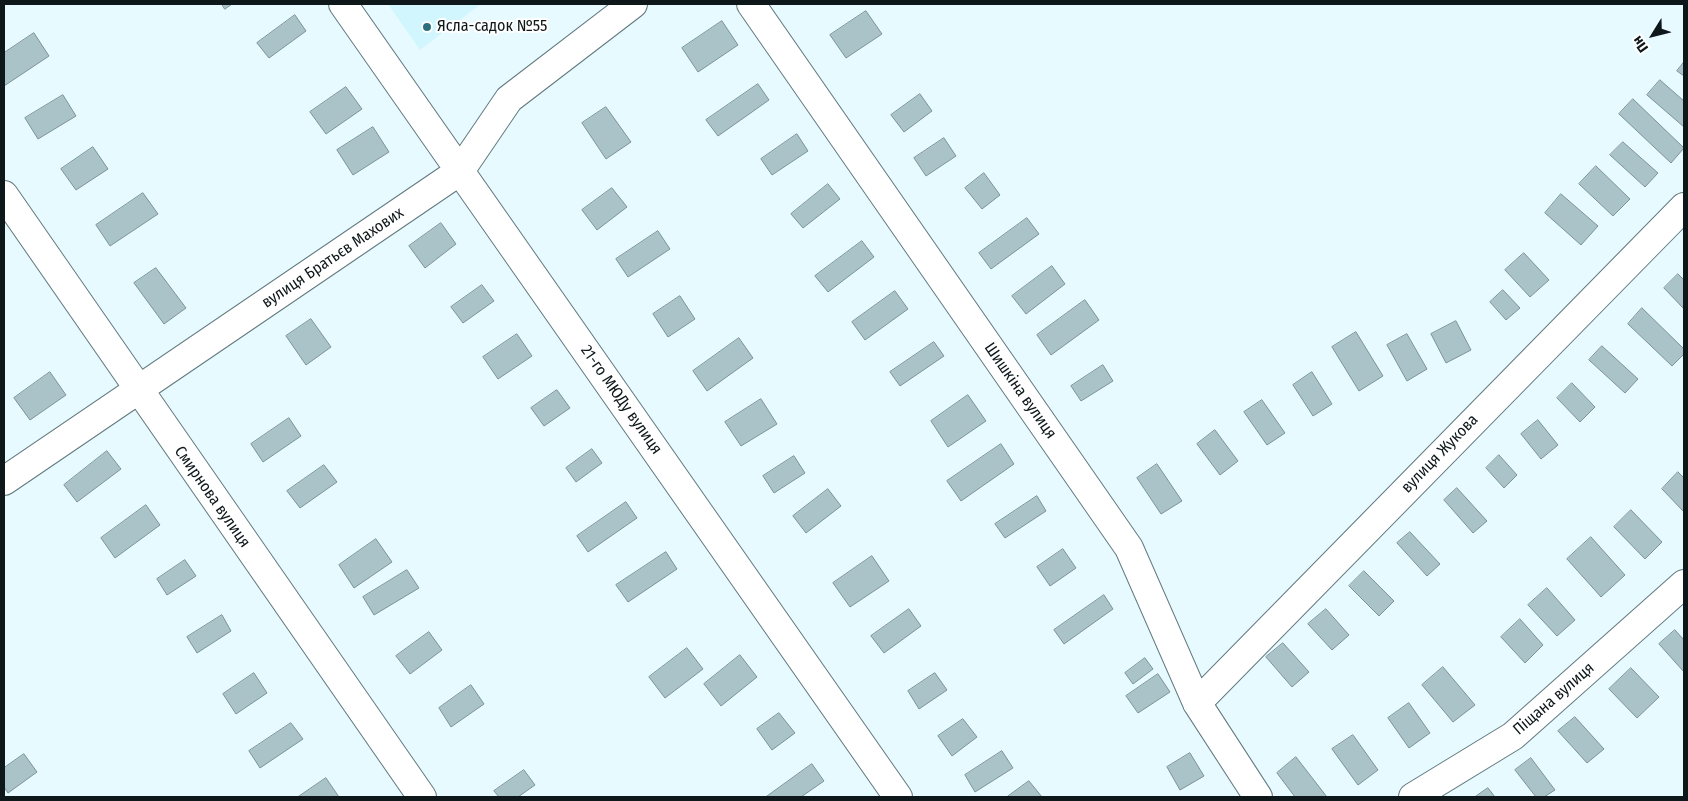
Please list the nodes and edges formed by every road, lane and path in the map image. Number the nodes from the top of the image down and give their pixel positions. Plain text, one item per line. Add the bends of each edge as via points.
1 (344, 4) edge
2 (633, 4) edge
3 (751, 4) edge
4 (460, 171) junction
5 (4, 195) edge
6 (1684, 207) edge
7 (138, 391) junction
8 (4, 481) edge
9 (1684, 584) edge
10 (1197, 703) junction
11 (422, 797) edge
12 (898, 797) edge
13 (1258, 797) edge
14 (1413, 797) edge

1 - 4 street, 21-го МЮДу вулиця
2 - 4 street, вулиця Братьєв Махових via 509,99
3 - 10 street, Шишкіна вулиця via 1129,548
4 - 7 street, вулиця Братьєв Махових
4 - 12 street, 21-го МЮДу вулиця
5 - 7 street, Смирнова вулиця
6 - 10 street, вулиця Жукова
7 - 8 street, вулиця Братьєв Махових
7 - 11 street, Смирнова вулиця
9 - 14 street, Піщана вулиця via 1513,736
10 - 13 street, Шишкіна вулиця

